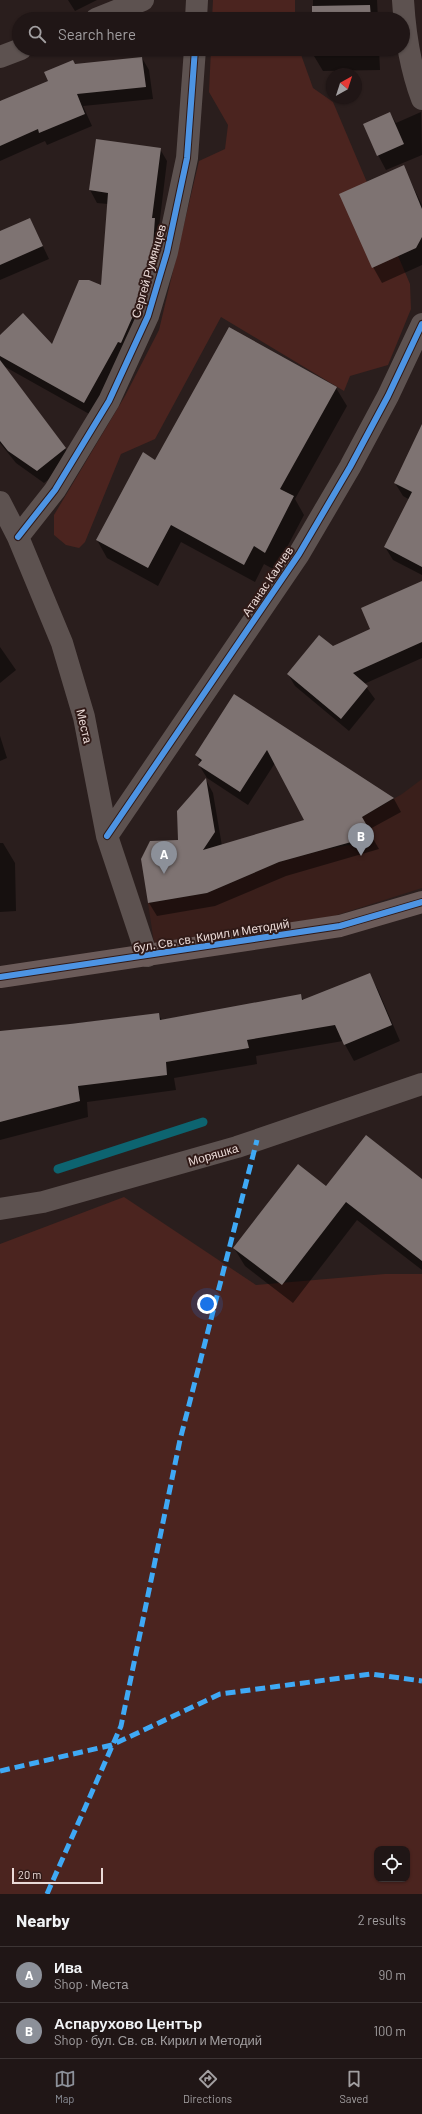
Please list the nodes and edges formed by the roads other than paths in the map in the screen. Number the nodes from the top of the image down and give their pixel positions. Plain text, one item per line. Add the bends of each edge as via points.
1 (143, 0) edge
2 (197, 0) edge
3 (403, 0) edge
4 (113, 12) edge
5 (196, 12) edge
6 (404, 12) edge
7 (12, 52) edge
8 (410, 55) edge
9 (194, 56) edge
10 (0, 57) edge
11 (422, 99) edge
12 (422, 324) edge
13 (0, 502) edge
14 (0, 524) edge
15 (18, 537) junction
16 (107, 836) junction
17 (422, 902) edge
18 (147, 956) junction
19 (0, 977) edge
20 (422, 1084) edge
21 (0, 1209) edge

1 - 4 street
2 - 5 street
3 - 6 street
7 - 10 street
8 - 11 street via 414,79
9 - 15 street, Сергей Румянцев via 187,158 166,252 148,316 109,401 55,490
12 - 16 street, Атанас Калчев via 388,396 350,467 298,554
13 - 15 street, Места
14 - 15 street
15 - 16 street, Места via 62,643 84,717
16 - 18 street, Места
17 - 18 main road, бул. Св. св. Кирил и Методий via 340,926
18 - 19 main road, бул. Св. св. Кирил и Методий
20 - 21 street, Моряшка via 237,1147 43,1202

